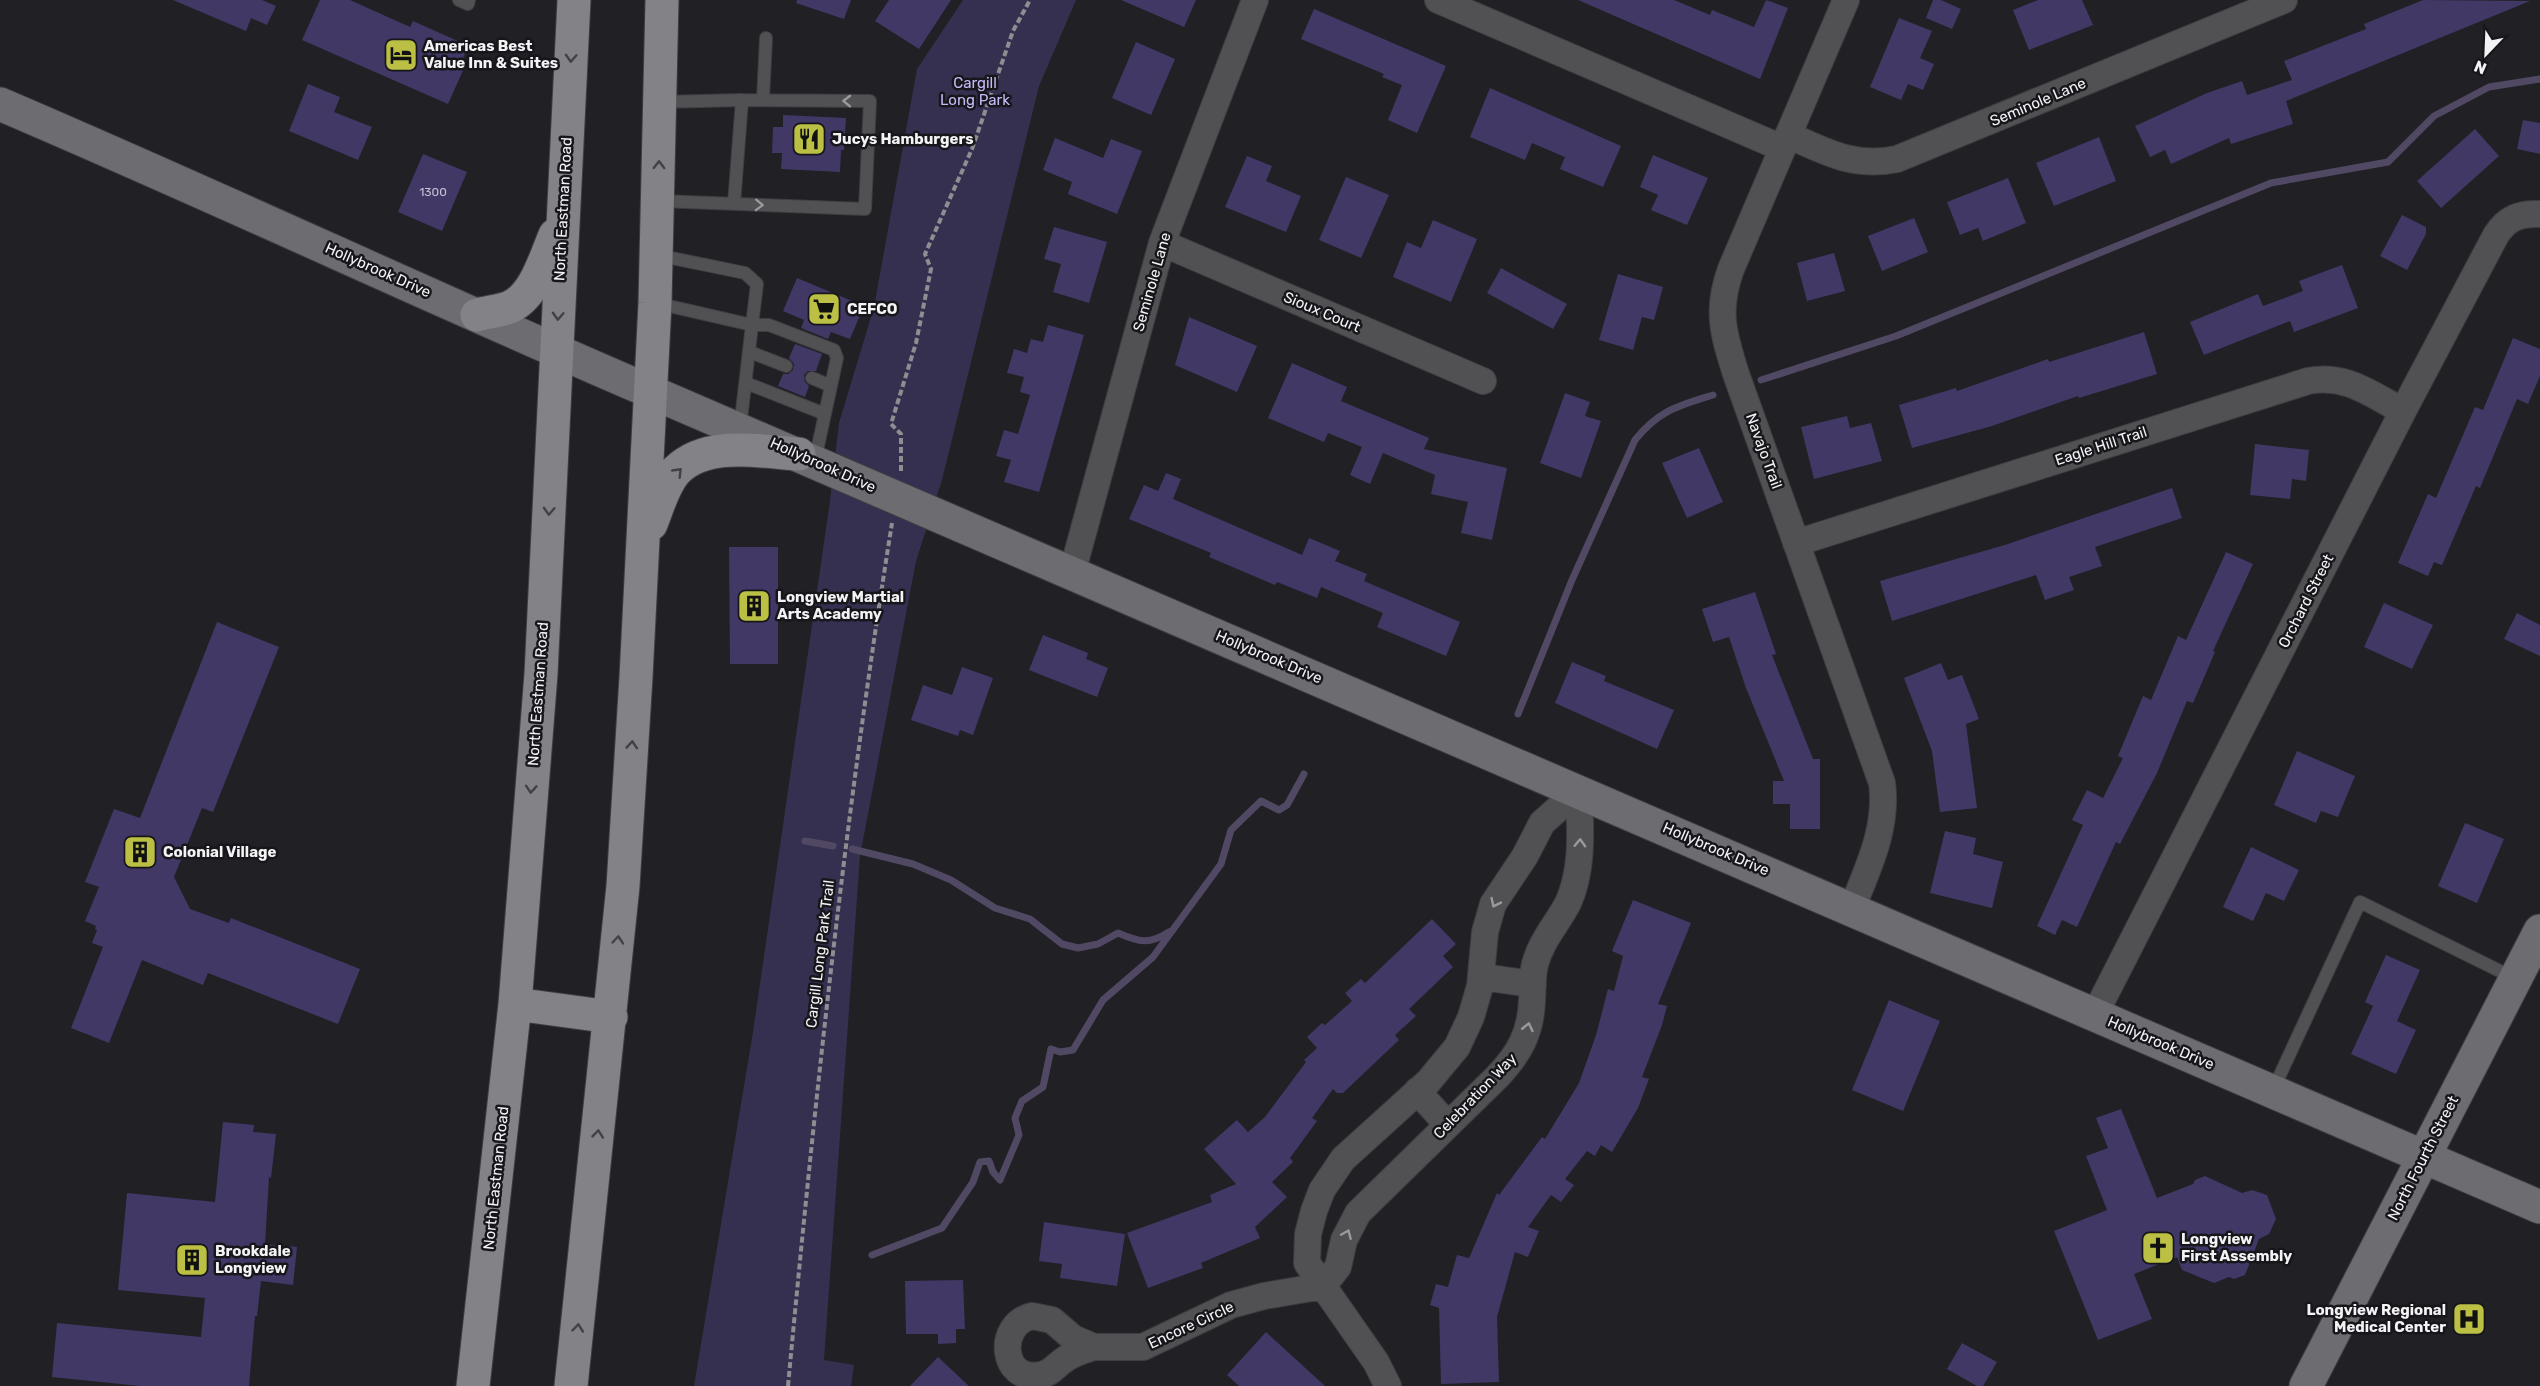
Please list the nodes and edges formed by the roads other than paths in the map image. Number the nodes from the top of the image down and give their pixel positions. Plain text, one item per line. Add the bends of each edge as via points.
1 (459, 0) edge
2 (469, 0) edge
3 (574, 0) edge
4 (662, 0) edge
5 (1255, 0) edge
6 (1438, 0) edge
7 (1846, 0) edge
8 (2284, 0) edge
9 (766, 38) dead end
10 (742, 100) junction
11 (763, 100) junction
12 (660, 102) junction
13 (0, 104) edge
14 (1785, 142) junction
15 (659, 201) junction
16 (734, 204) junction
17 (2540, 214) edge
18 (563, 217) junction
19 (1162, 243) junction
20 (657, 255) junction
21 (655, 303) junction
22 (477, 315) junction
23 (752, 325) junction
24 (557, 351) junction
25 (750, 352) junction
26 (786, 366) dead end
27 (812, 378) dead end
28 (1483, 381) dead end
29 (746, 383) junction
30 (831, 386) junction
31 (650, 391) junction
32 (2403, 411) junction
33 (825, 414) junction
34 (740, 429) junction
35 (807, 458) junction
36 (643, 542) junction
37 (1796, 543) junction
38 (1072, 573) junction
39 (1579, 790) junction
40 (1852, 908) junction
41 (2540, 931) edge
42 (1482, 977) junction
43 (2515, 979) junction
44 (1533, 984) junction
45 (515, 1004) junction
46 (2095, 1014) junction
47 (611, 1017) junction
48 (1417, 1091) junction
49 (2272, 1091) junction
50 (1448, 1125) junction
51 (2424, 1157) junction
52 (2540, 1207) edge
53 (1323, 1286) junction
54 (1094, 1347) dead end
55 (473, 1386) edge
56 (571, 1386) edge
57 (1389, 1386) edge
58 (2306, 1386) edge

1 - 2 lane via 468,4
3 -> 18 main road, North Eastman Road
4 - 12 main road
5 - 19 street, Seminole Lane
6 - 14 street, Seminole Lane
7 - 14 street, Navajo Trail
8 - 14 street, Seminole Lane via 1897,159 1852,162
9 - 11 lane
10 - 11 lane
10 - 12 lane
10 - 16 lane
16 -> 11 lane via 866,209 870,101
15 -> 12 main road
13 - 22 main road, Hollybrook Drive
14 - 37 street, Navajo Trail via 1731,268 1721,311 1729,352
15 - 16 lane
15 - 20 main road
17 - 32 street, Orchard Street via 2515,217 2499,230
18 - 22 main road via 529,291 511,306
18 -> 24 main road, North Eastman Road
19 - 28 street, Sioux Court
19 - 38 street, Seminole Lane
20 - 21 main road
20 - 23 lane via 745,273 757,284
21 - 23 lane
21 - 31 main road
22 - 24 main road, Hollybrook Drive
23 - 25 lane
23 - 30 lane via 769,325 834,350 837,358
24 - 31 main road, Hollybrook Drive
24 -> 45 main road, North Eastman Road via 541,674
25 - 26 lane
25 - 29 lane
27 - 30 lane
29 - 33 lane
29 - 34 lane
30 - 33 lane
31 - 34 main road, Hollybrook Drive
31 - 36 main road
32 - 37 street, Eagle Hill Trail via 2345,381 2308,381
32 - 46 street, Orchard Street
33 - 35 lane
34 - 35 main road, Hollybrook Drive
36 -> 35 main road via 668,484 687,463 715,451
35 - 38 main road, Hollybrook Drive
47 -> 36 main road via 623,886
37 - 40 street, Navajo Trail via 1882,783 1884,809 1880,833
38 - 39 main road, Hollybrook Drive
39 - 40 main road, Hollybrook Drive
39 -> 42 street via 1542,823 1494,904 1485,932
44 -> 39 street, Celebration Way via 1542,946 1573,887 1581,847
40 - 46 main road, Hollybrook Drive
41 - 43 main road, North Fourth Street
42 - 44 street
42 - 48 street via 1471,1017 1457,1047
43 - 49 lane via 2360,902
43 - 51 main road, North Fourth Street
50 -> 44 street, Celebration Way via 1517,1054 1527,1035
45 - 47 main road
45 - 55 main road, North Eastman Road
46 - 49 main road, Hollybrook Drive
56 -> 47 main road
48 - 50 street
48 - 53 street via 1350,1150 1322,1190 1310,1222 1307,1263
49 - 51 main road, Hollybrook Drive
53 -> 50 street, Celebration Way via 1338,1267 1344,1240 1359,1212
51 - 52 main road, Hollybrook Drive
51 - 58 main road, North Fourth Street
53 - 54 street, Encore Circle via 1231,1305 1143,1347
53 - 57 street

